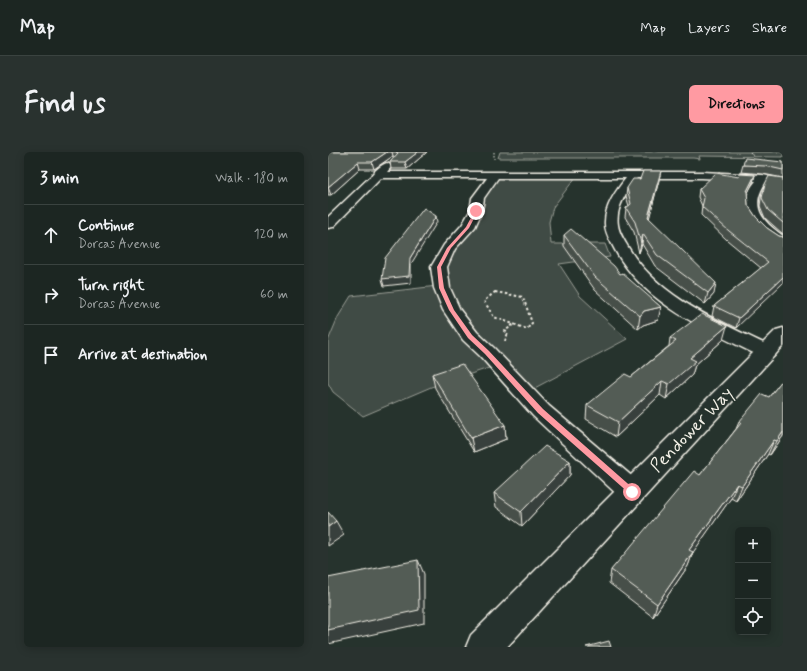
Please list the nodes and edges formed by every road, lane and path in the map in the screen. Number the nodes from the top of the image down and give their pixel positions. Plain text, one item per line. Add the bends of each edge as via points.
1 (750, 152) edge
2 (753, 156) dead end
3 (393, 160) edge
4 (495, 175) junction
5 (634, 175) junction
6 (376, 176) junction
7 (763, 178) junction
8 (783, 182) edge
9 (328, 224) edge
10 (783, 242) edge
11 (527, 329) joint
12 (775, 343) edge
13 (632, 492) junction
14 (483, 647) edge

1 - 2 path
3 - 6 street
4 - 5 street
4 - 6 street
4 - 13 street via 478,198 476,211 468,227 449,248 439,267 442,288 452,310 470,336 541,411
5 - 7 street
5 - 12 street via 615,202 611,225 621,248 643,279 688,312
6 - 9 street
7 - 8 street
7 - 10 street via 752,197 752,210 766,230
11 - 11 path via 494,317 484,301 495,292 524,297 532,323
12 - 13 street, Pendower Way
13 - 14 street, Pendower Way

